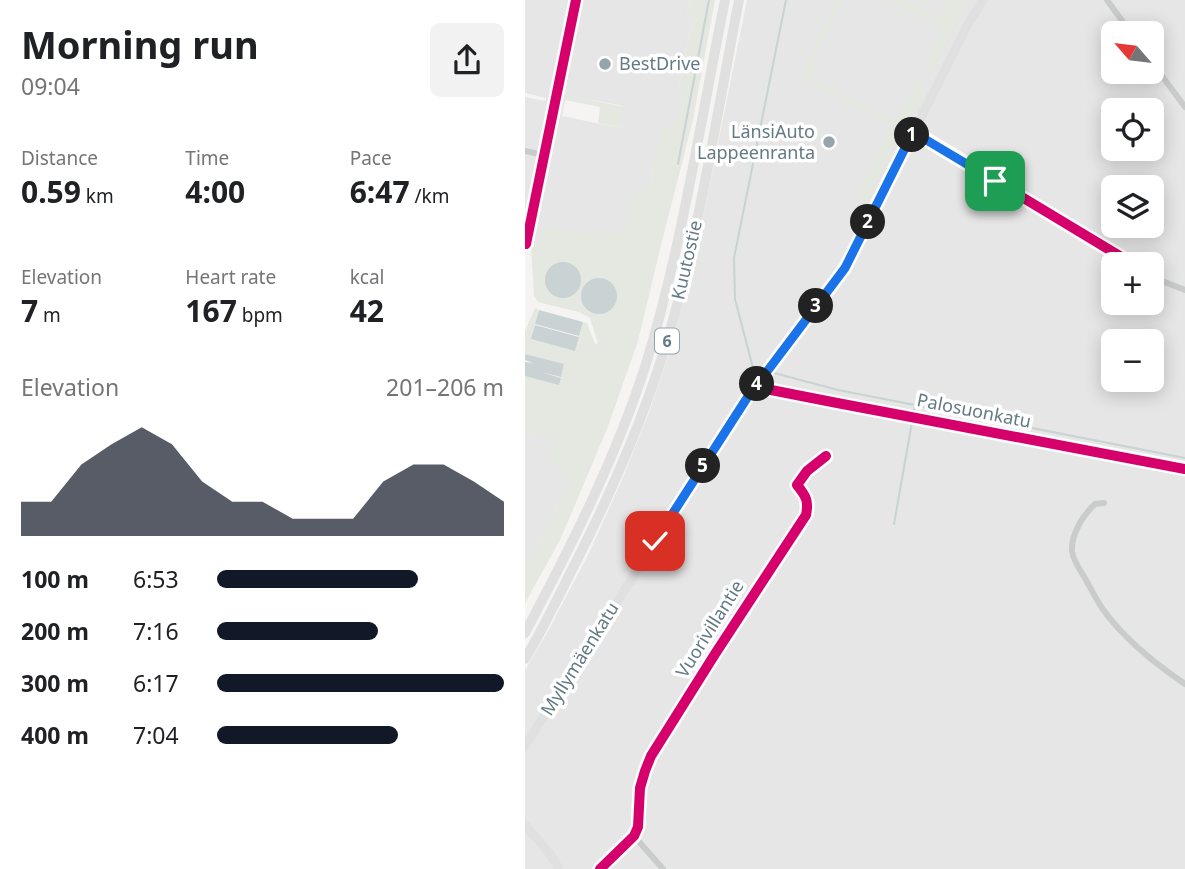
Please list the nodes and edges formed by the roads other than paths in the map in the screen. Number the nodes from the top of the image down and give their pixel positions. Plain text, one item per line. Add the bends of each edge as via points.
1 (576, 0) edge
2 (725, 0) edge
3 (739, 0) edge
4 (982, 0) edge
5 (1107, 0) edge
6 (1122, 21) edge
7 (1164, 79) edge
8 (1185, 107) edge
9 (913, 132) junction
10 (525, 151) edge
11 (544, 155) junction
12 (526, 244) edge
13 (1113, 252) edge
14 (1164, 282) edge
15 (1185, 290) edge
16 (757, 385) junction
17 (826, 456) dead end
18 (1185, 469) edge
19 (1104, 503) dead end
20 (525, 633) edge
21 (525, 659) edge
22 (1185, 684) edge
23 (525, 746) edge
24 (525, 825) edge
25 (634, 836) junction
26 (559, 869) edge
27 (600, 869) edge
28 (663, 869) edge

1 - 11 street
2 - 20 highway, Kuutostie / 6 via 671,271 644,369 606,467
3 - 21 highway, Kuutostie / 6 via 696,223 663,352 620,468
4 - 9 main road, Myllymäenkatu
5 - 6 street
7 - 8 street
9 - 13 street
9 - 16 main road, Myllymäenkatu via 845,268
10 - 11 street
11 - 12 street
14 - 15 street
16 - 18 street, Palosuonkatu
16 - 23 main road, Myllymäenkatu
17 - 25 street, Vuorivillantie via 797,485 808,505 806,515 652,756 640,788
19 - 22 street via 1095,504 1077,527 1072,551 1075,561 1113,622 1141,651
24 - 26 main road
25 - 27 street
25 - 28 street

